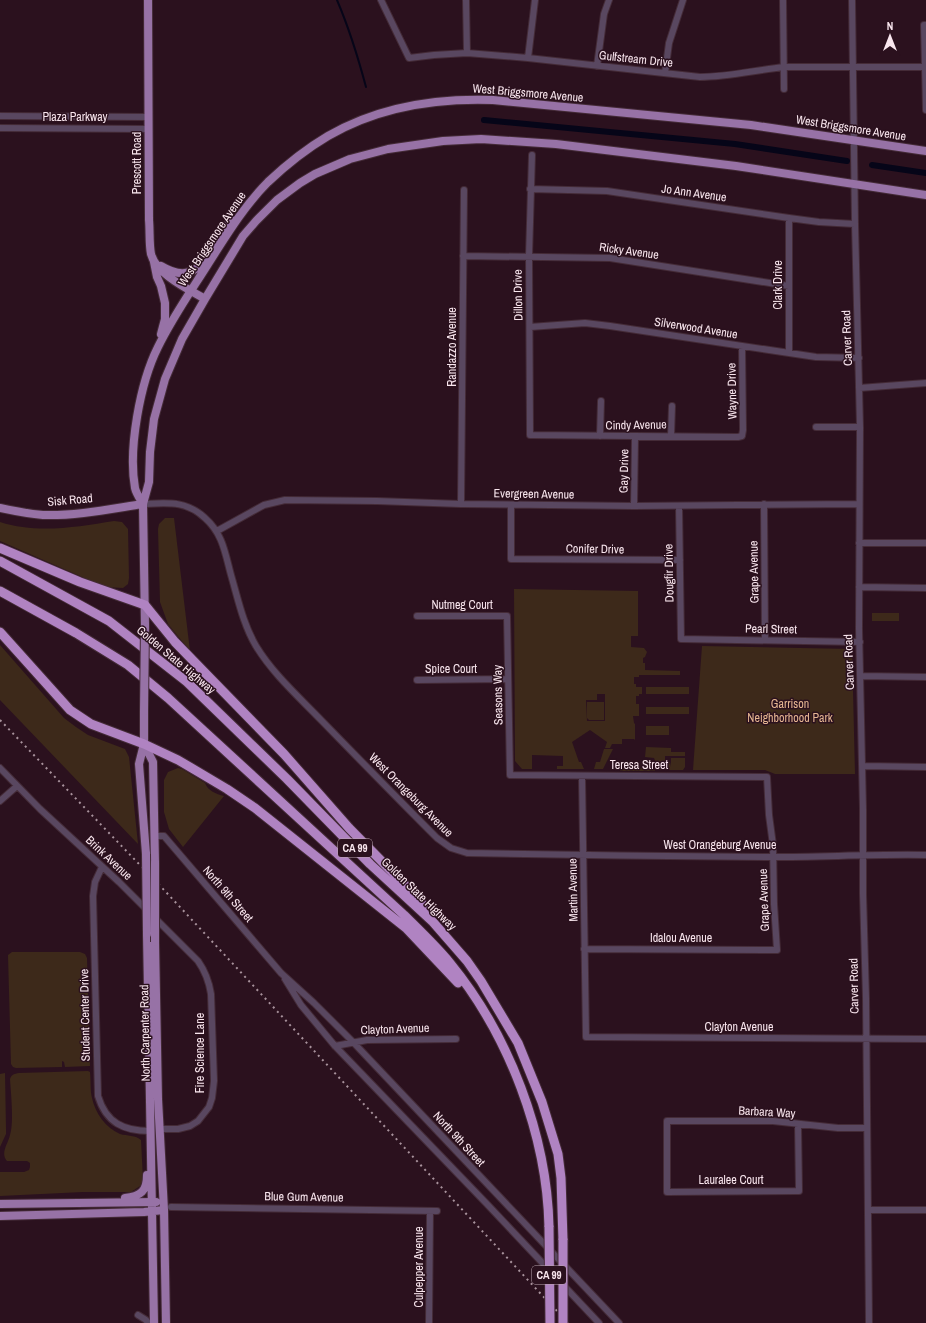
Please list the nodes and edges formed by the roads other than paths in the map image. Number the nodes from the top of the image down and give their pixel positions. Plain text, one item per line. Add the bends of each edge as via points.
1 (148, 0) edge
2 (381, 0) edge
3 (466, 0) edge
4 (535, 0) edge
5 (609, 0) edge
6 (683, 0) edge
7 (783, 0) edge
8 (852, 0) edge
9 (925, 25) edge
10 (467, 53) junction
11 (528, 58) junction
12 (597, 66) junction
13 (784, 67) junction
14 (924, 67) junction
15 (853, 68) junction
16 (665, 73) junction
17 (784, 89) dead end
18 (926, 110) edge
19 (0, 116) edge
20 (149, 116) junction
21 (0, 128) edge
22 (149, 129) junction
23 (854, 140) junction
24 (926, 152) edge
25 (532, 155) dead end
26 (854, 184) junction
27 (530, 189) junction
28 (464, 190) dead end
29 (926, 195) edge
30 (247, 206) junction
31 (788, 218) junction
32 (855, 224) junction
33 (463, 256) junction
34 (529, 256) junction
35 (154, 261) junction
36 (789, 286) junction
37 (191, 291) junction
38 (205, 299) junction
39 (530, 327) junction
40 (742, 346) junction
41 (158, 347) junction
42 (789, 352) junction
43 (858, 358) junction
44 (926, 383) edge
45 (859, 388) junction
46 (601, 401) dead end
47 (672, 406) dead end
48 (816, 427) dead end
49 (860, 427) junction
50 (530, 435) joint
51 (600, 436) junction
52 (671, 436) junction
53 (742, 436) joint
54 (635, 437) junction
55 (142, 504) junction
56 (461, 504) junction
57 (764, 504) junction
58 (859, 504) junction
59 (511, 505) junction
60 (634, 506) junction
61 (679, 506) junction
62 (0, 508) edge
63 (217, 531) junction
64 (859, 543) junction
65 (926, 543) edge
66 (0, 548) edge
67 (680, 560) junction
68 (0, 561) edge
69 (859, 587) junction
70 (926, 588) edge
71 (0, 591) edge
72 (145, 605) junction
73 (417, 616) dead end
74 (507, 616) joint
75 (0, 632) edge
76 (682, 639) joint
77 (765, 640) junction
78 (860, 642) junction
79 (861, 676) junction
80 (926, 677) edge
81 (508, 679) junction
82 (417, 680) dead end
83 (144, 744) junction
84 (863, 766) junction
85 (926, 767) edge
86 (0, 768) edge
87 (510, 775) joint
88 (582, 776) junction
89 (767, 777) joint
90 (17, 786) junction
91 (0, 801) edge
92 (155, 836) junction
93 (863, 855) junction
94 (926, 855) edge
95 (583, 856) junction
96 (773, 856) junction
97 (102, 867) junction
98 (584, 949) junction
99 (777, 950) joint
100 (467, 961) junction
101 (202, 967) joint
102 (281, 973) junction
103 (476, 1001) junction
104 (585, 1003) joint
105 (456, 1039) dead end
106 (866, 1039) junction
107 (926, 1039) edge
108 (353, 1042) junction
109 (335, 1046) junction
110 (667, 1122) joint
111 (798, 1124) junction
112 (867, 1128) junction
113 (160, 1129) junction
114 (150, 1131) junction
115 (79, 1202) junction
116 (152, 1202) junction
117 (0, 1204) edge
118 (166, 1206) junction
119 (868, 1210) junction
120 (926, 1210) edge
121 (430, 1211) junction
122 (437, 1211) dead end
123 (152, 1212) junction
124 (0, 1216) edge
125 (138, 1315) dead end
126 (148, 1323) edge
127 (154, 1323) edge
128 (166, 1323) edge
129 (429, 1323) edge
130 (550, 1323) edge
131 (563, 1323) edge
132 (599, 1323) edge
133 (619, 1323) edge
134 (868, 1323) edge

1 - 20 main road, Prescott Road
2 - 10 street, Gulfstream Drive via 409,58
3 - 10 street
4 - 11 street
5 - 12 street via 604,14
6 - 16 street via 668,43
7 - 13 street
8 - 15 street, Carver Road
9 - 14 street
10 - 11 street, Gulfstream Drive
11 - 12 street, Gulfstream Drive
12 - 16 street, Gulfstream Drive
13 - 15 street, Gulfstream Drive
13 - 16 street, Gulfstream Drive via 714,77
13 - 17 street
14 - 15 street, Gulfstream Drive
14 - 18 street
15 - 23 street, Carver Road
19 - 20 street, Plaza Parkway
20 - 22 main road, Prescott Road
21 - 22 street, Plaza Parkway
22 - 35 main road, Prescott Road via 150,248
23 - 24 main road, West Briggsmore Avenue
23 - 26 street, Carver Road
23 - 30 main road, West Briggsmore Avenue via 752,126 493,100 430,102 383,113 329,136 286,166
25 - 27 street, Dillon Drive
26 - 29 main road, West Briggsmore Avenue
26 - 32 street, Carver Road
26 - 38 main road, West Briggsmore Avenue via 736,166 497,140 461,139 388,149 332,166 300,183 277,200 243,236
27 - 31 street, Jo Ann Avenue via 607,191
27 - 34 street, Dillon Drive
28 - 33 street, Randazzo Avenue
30 - 35 main road via 224,228 194,271 177,272
30 - 37 main road, West Briggsmore Avenue
31 - 32 street, Jo Ann Avenue
31 - 36 street, Clark Drive
32 - 43 street, Carver Road
33 - 34 street, Ricky Avenue
33 - 56 street, Randazzo Avenue
34 - 36 street, Ricky Avenue via 610,258
34 - 39 street, Dillon Drive
35 - 37 main road via 165,274
35 - 41 main road, Prescott Road via 165,302 164,323
36 - 42 street, Clark Drive
37 - 38 main road
37 - 41 main road, West Briggsmore Avenue
38 - 55 main road, West Briggsmore Avenue via 182,340 158,400 152,434 149,482
39 - 40 street, Silverwood Avenue via 585,323
39 - 50 street, Dillon Drive
40 - 42 street, Silverwood Avenue
40 - 53 street, Wayne Drive
41 - 55 main road, West Briggsmore Avenue via 146,378 134,443 135,489
42 - 43 street, Silverwood Avenue via 816,357
43 - 45 street, Carver Road
44 - 45 street
45 - 49 street, Carver Road
46 - 51 street
47 - 52 street
48 - 49 street
49 - 58 street, Carver Road
50 - 51 street, Cindy Avenue
51 - 54 street, Cindy Avenue
52 - 53 street, Cindy Avenue
52 - 54 street, Cindy Avenue
54 - 60 street, Gay Drive
55 - 62 main road, Sisk Road via 54,515
55 - 63 street, West Orangeburg Avenue via 176,503 190,507
55 - 72 main road, West Briggsmore Avenue
56 - 59 street, Evergreen Avenue
56 - 63 street, Evergreen Avenue via 285,500 264,505
57 - 58 street, Evergreen Avenue
57 - 61 street, Evergreen Avenue
57 - 77 street, Grape Avenue
58 - 64 street, Carver Road
59 - 60 street, Evergreen Avenue
59 - 67 street, Conifer Drive via 511,559
60 - 61 street, Evergreen Avenue
61 - 67 street, Dougfir Drive
63 - 95 street, West Orangeburg Avenue via 224,547 246,627 266,662 437,838 451,848 467,853
64 - 65 street
64 - 69 street, Carver Road
66 - 72 highway via 80,582
67 - 76 street, Dougfir Drive
68 - 100 highway, Golden State Highway / CA 99 via 109,622 187,682 370,864 433,922
69 - 70 street
69 - 78 street, Carver Road
71 - 103 highway, CA 99 via 128,665 168,698 414,925 451,964
72 - 83 main road, North Carpenter Road, bridge
72 - 100 highway via 175,642 284,754 349,828 409,889
73 - 74 street, Nutmeg Court
74 - 81 street, Seasons Way
75 - 83 highway via 70,710 101,729
76 - 77 street, Pearl Street
77 - 78 street, Pearl Street
78 - 79 street, Carver Road
79 - 80 street
79 - 84 street, Carver Road
81 - 82 street, Spice Court
81 - 87 street, Seasons Way
83 - 92 main road, North Carpenter Road via 153,762
83 - 103 highway via 227,788 278,825 406,928
83 - 114 main road, North Carpenter Road, bridge via 139,764 146,854
84 - 85 street
84 - 93 street, Carver Road
86 - 90 street, Brink Avenue
87 - 88 street, Teresa Street
88 - 89 street, Teresa Street
88 - 95 street, Martin Avenue
89 - 96 street, Grape Avenue
90 - 91 street
90 - 97 street, Brink Avenue
92 - 102 street, North 9th Street via 164,836
92 - 113 main road, North Carpenter Road, bridge
93 - 94 street, West Orangeburg Avenue
93 - 96 street, West Orangeburg Avenue
93 - 106 street, Carver Road
95 - 96 street, West Orangeburg Avenue
95 - 98 street, Martin Avenue
96 - 99 street, Grape Avenue
97 - 101 street, Brink Avenue
97 - 114 street, Student Center Drive via 95,882 93,896 98,1096 106,1112 121,1126 129,1130
98 - 99 street, Idalou Avenue
98 - 104 street, Martin Avenue
100 - 131 highway, Golden State Highway / CA 99, bridge via 482,981 518,1043 542,1102 558,1154 563,1240
101 - 113 street, Fire Science Lane via 211,994 214,1081 212,1098 204,1113 190,1126
102 - 108 street, North 9th Street
102 - 109 street, North 9th Street via 301,1005
103 - 130 highway, CA 99, bridge via 510,1063 528,1107 540,1153 549,1227
104 - 106 street, Clayton Avenue via 586,1037
105 - 108 street, Clayton Avenue
106 - 107 street, Clayton Avenue
106 - 112 street, Carver Road
108 - 109 street, Clayton Avenue
108 - 133 street, North 9th Street
109 - 132 street, North 9th Street
110 - 111 street, Barbara Way via 772,1121
110 - 111 street, Lauralee Court via 667,1192 799,1191
111 - 112 street, Barbara Way
112 - 119 street, Carver Road
113 - 118 main road, North Carpenter Road
114 - 115 main road via 147,1144 147,1182 143,1192 129,1198
114 - 116 main road, North Carpenter Road
115 - 116 main road, Blue Gum Avenue
115 - 117 main road, Blue Gum Avenue
116 - 118 main road, Blue Gum Avenue
116 - 123 main road, North Carpenter Road
118 - 121 street, Blue Gum Avenue
118 - 123 main road, Blue Gum Avenue
118 - 128 main road, North Carpenter Road
119 - 120 street
119 - 134 street, Carver Road
121 - 122 street, Blue Gum Avenue
121 - 129 street, Culpepper Avenue
123 - 124 main road, Blue Gum Avenue
123 - 127 main road, North Carpenter Road
125 - 126 street

